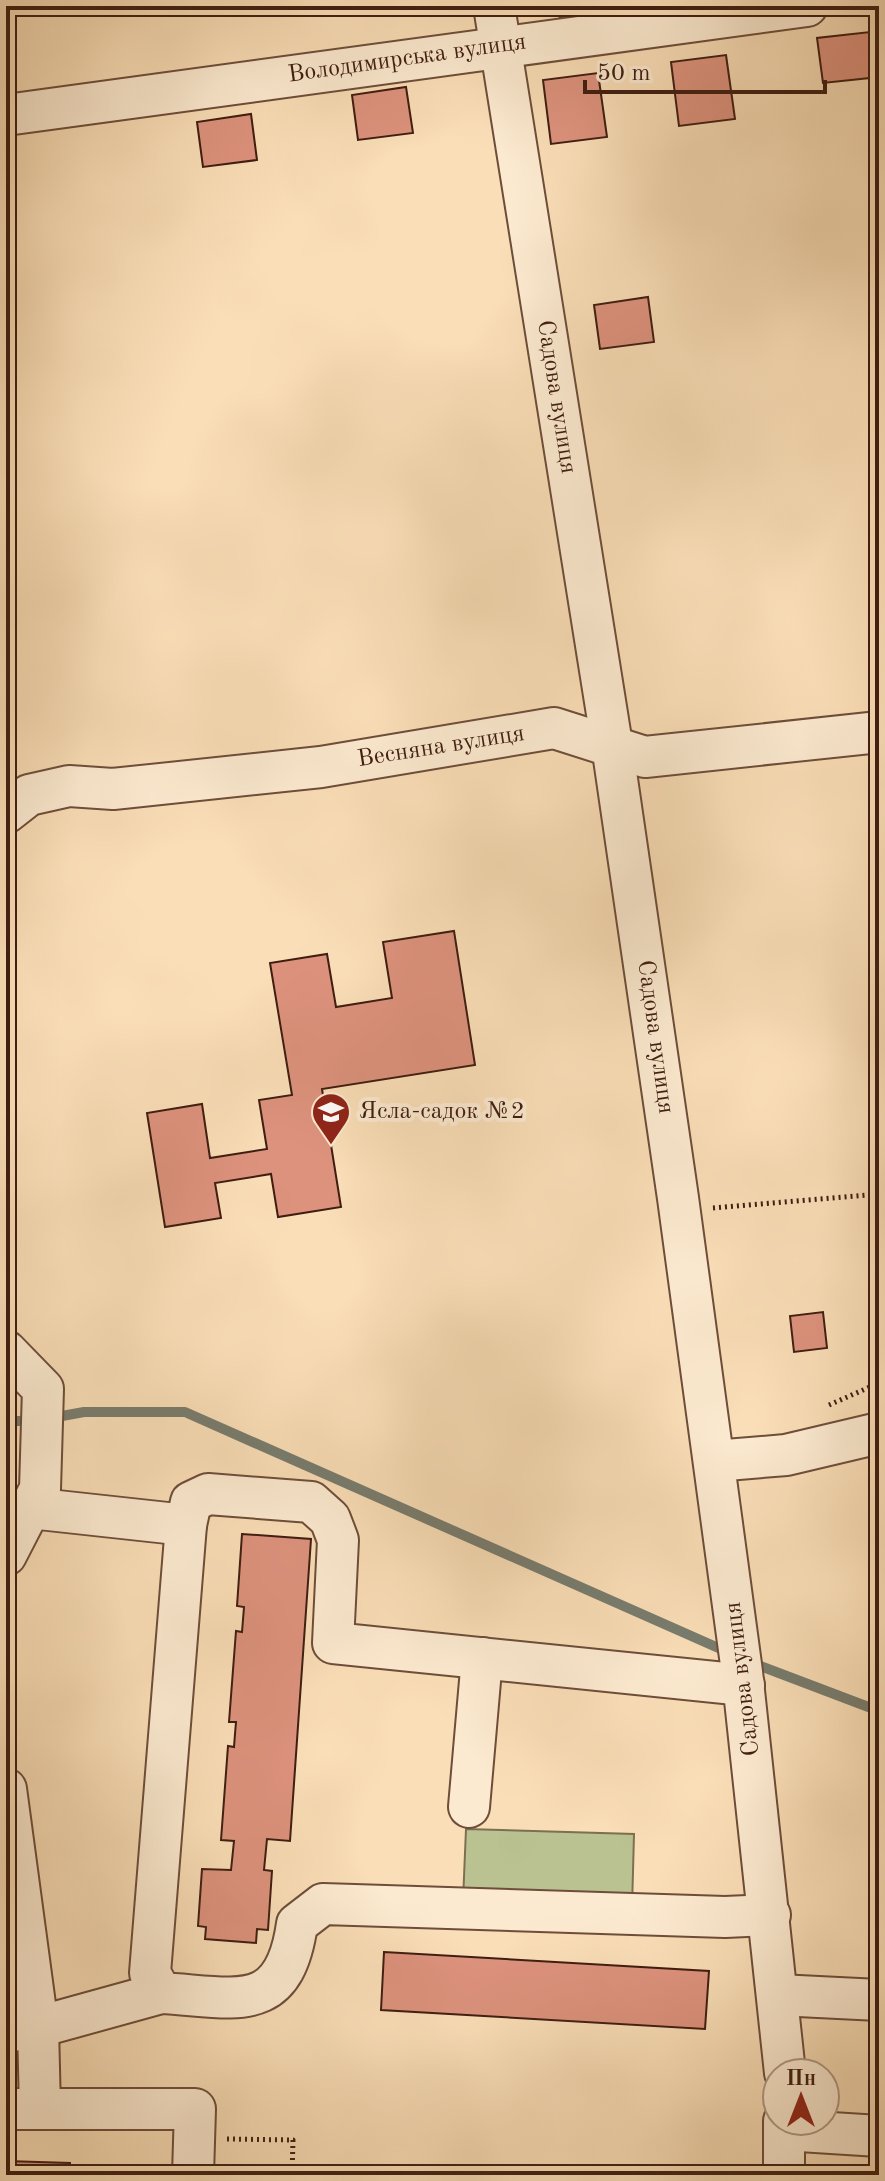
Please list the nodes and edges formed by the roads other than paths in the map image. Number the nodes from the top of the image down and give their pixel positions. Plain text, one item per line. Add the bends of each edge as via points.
1 (494, 6) edge
2 (807, 6) edge
3 (500, 46) junction
4 (6, 115) edge
5 (879, 732) edge
6 (612, 745) junction
7 (6, 813) edge
8 (6, 1351) edge
9 (879, 1433) edge
10 (714, 1461) junction
11 (35, 1498) junction
12 (186, 1525) junction
13 (6, 1555) edge
14 (482, 1658) junction
15 (743, 1678) junction
16 (6, 1789) edge
17 (469, 1807) dead end
18 (770, 1915) junction
19 (161, 1993) junction
20 (778, 1995) junction
21 (879, 2000) edge
22 (22, 2029) edge
23 (784, 2057) edge
24 (23, 2109) edge
25 (841, 2132) edge
26 (879, 2136) edge
27 (784, 2137) edge
28 (194, 2157) edge
29 (784, 2175) edge

1 - 3 street, Садова вулиця
2 - 3 street, Володимирська вулиця
3 - 4 street, Володимирська вулиця
3 - 6 street, Садова вулиця
5 - 6 street, Весняна вулиця via 645,757
6 - 7 street, Весняна вулиця via 554,728 321,767 113,789 69,786 29,795
6 - 10 street, Садова вулиця
8 - 11 street via 43,1389
9 - 10 street via 786,1455
10 - 15 street, Садова вулиця
11 - 12 street
11 - 13 street
12 - 14 street via 191,1502 208,1494 311,1502 330,1519 338,1540 333,1643
12 - 19 street via 150,1973
14 - 15 street
14 - 17 street
15 - 18 street, Садова вулиця
16 - 22 street
18 - 19 street via 323,1904 297,1924 292,1958 275,1984 252,1998
18 - 20 street, Садова вулиця
19 - 22 street
20 - 21 street
20 - 23 street, Садова вулиця
22 - 24 street
24 - 28 street via 195,2109
25 - 26 street
27 - 29 street

